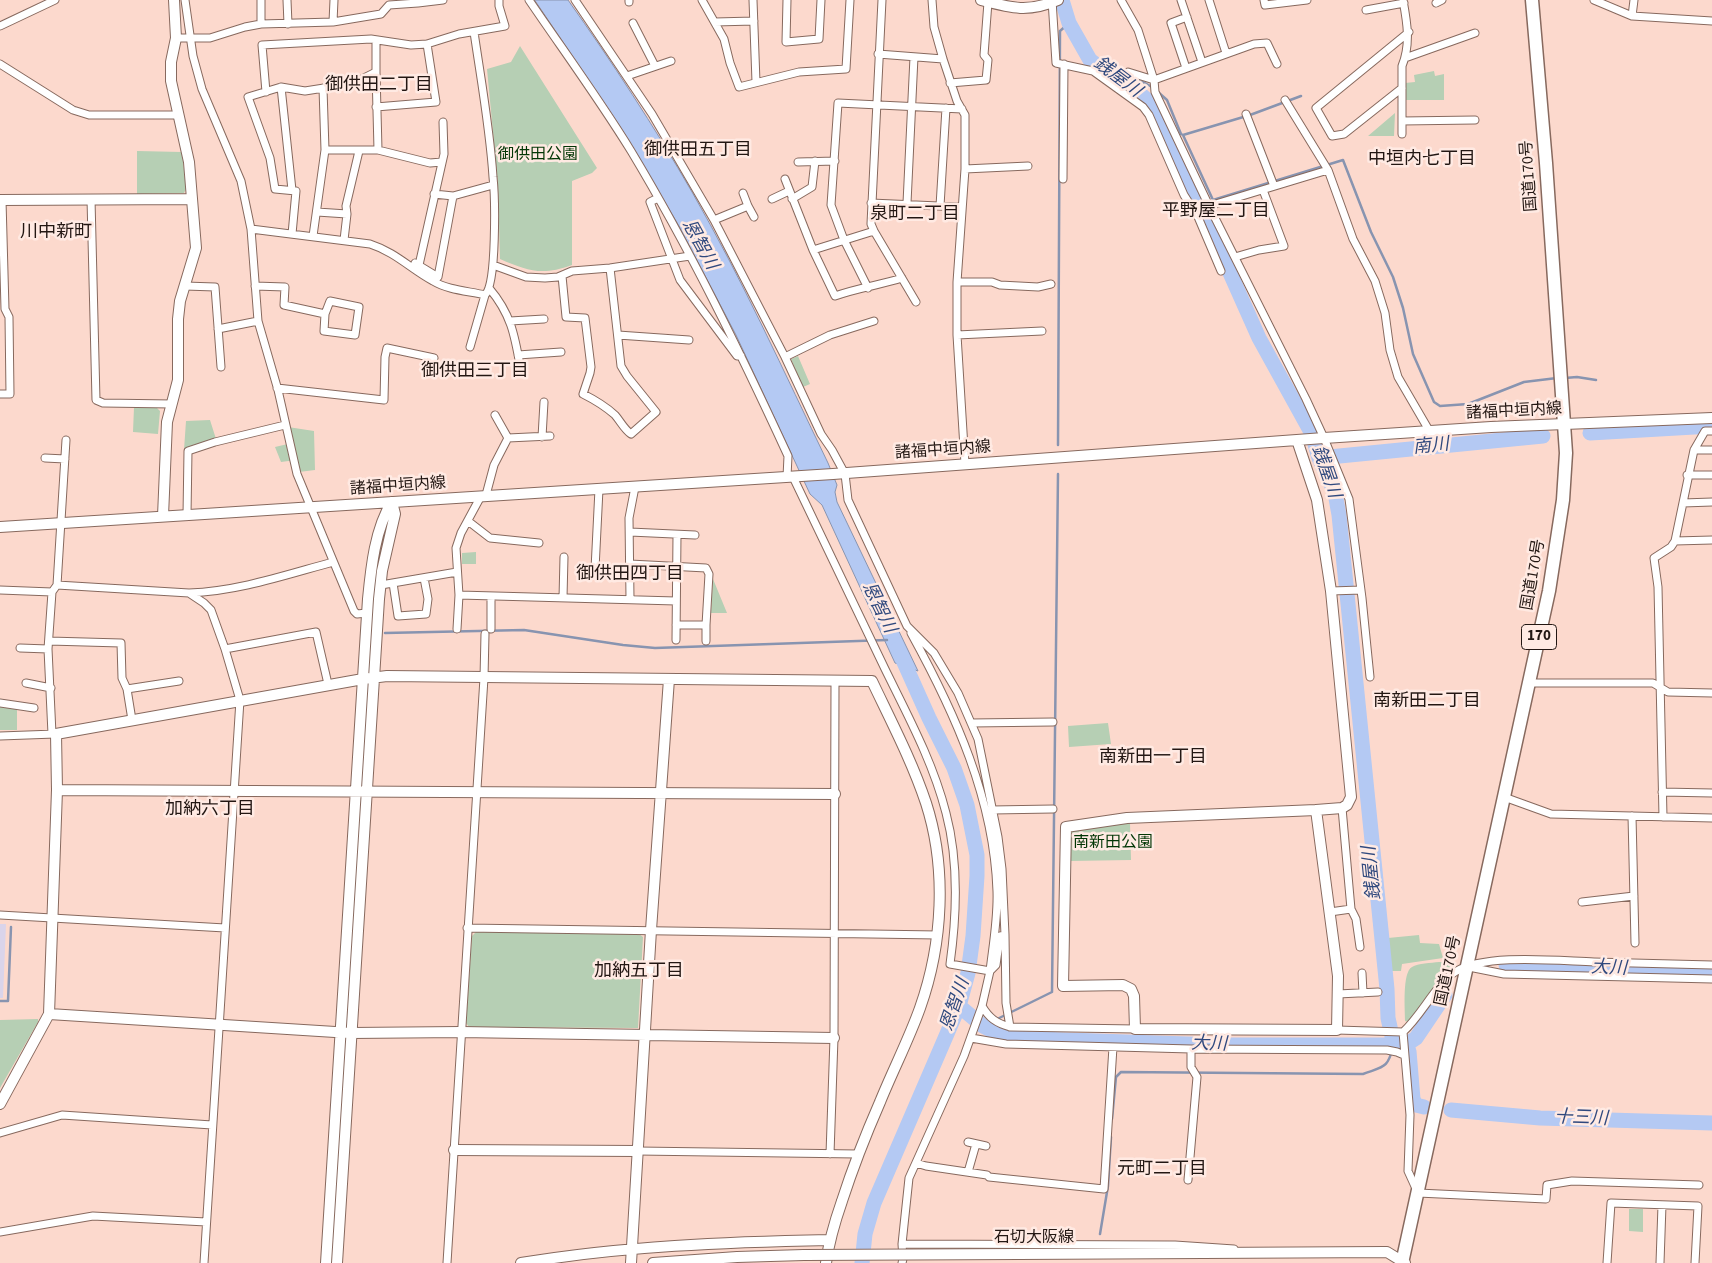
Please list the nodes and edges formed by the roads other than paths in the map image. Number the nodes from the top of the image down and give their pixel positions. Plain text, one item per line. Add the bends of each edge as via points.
1 (55, 0) edge
2 (174, 0) edge
3 (185, 0) edge
4 (261, 0) edge
5 (287, 0) edge
6 (334, 0) edge
7 (442, 0) edge
8 (499, 0) edge
9 (530, 0) edge
10 (575, 0) edge
11 (702, 0) edge
12 (753, 0) edge
13 (787, 0) edge
14 (821, 0) edge
15 (850, 0) edge
16 (882, 0) edge
17 (932, 0) edge
18 (1121, 0) edge
19 (1181, 0) edge
20 (1210, 0) edge
21 (1264, 0) edge
22 (1307, 0) edge
23 (1532, 0) edge
24 (1594, 0) edge
25 (1634, 0) edge
26 (984, 1) edge
27 (1054, 1) edge
28 (418, 2) edge
29 (1403, 2) edge
30 (1366, 10) dead end
31 (1632, 16) junction
32 (1187, 18) junction
33 (754, 21) junction
34 (1712, 21) edge
35 (333, 22) junction
36 (715, 22) junction
37 (633, 23) dead end
38 (261, 24) junction
39 (288, 24) junction
40 (0, 26) edge
41 (474, 32) junction
42 (1409, 32) junction
43 (1475, 33) dead end
44 (176, 38) junction
45 (191, 38) junction
46 (376, 40) junction
47 (427, 44) junction
48 (1226, 53) junction
49 (878, 54) junction
50 (914, 57) junction
51 (1405, 58) junction
52 (943, 59) junction
53 (671, 60) dead end
54 (1202, 62) junction
55 (1061, 63) junction
56 (0, 64) edge
57 (1277, 64) dead end
58 (655, 66) junction
59 (1109, 66) dead end
60 (1186, 68) junction
61 (376, 72) junction
62 (1128, 72) dead end
63 (1099, 75) junction
64 (627, 76) junction
65 (756, 82) junction
66 (950, 82) junction
67 (1154, 86) junction
68 (281, 88) junction
69 (323, 88) junction
70 (1402, 88) junction
71 (266, 92) junction
72 (1286, 102) dead end
73 (876, 106) junction
74 (376, 107) junction
75 (912, 108) junction
76 (946, 108) junction
77 (962, 109) junction
78 (179, 115) junction
79 (1247, 116) dead end
80 (1476, 120) dead end
81 (1402, 121) junction
82 (443, 122) dead end
83 (1402, 134) dead end
84 (325, 150) junction
85 (378, 150) junction
86 (359, 151) junction
87 (815, 161) junction
88 (835, 161) junction
89 (442, 162) junction
90 (798, 162) dead end
91 (1028, 166) dead end
92 (1326, 167) junction
93 (965, 169) junction
94 (785, 179) dead end
95 (1063, 179) dead end
96 (1273, 183) junction
97 (493, 185) junction
98 (292, 190) junction
99 (1263, 190) junction
100 (789, 191) junction
101 (743, 192) dead end
102 (434, 194) junction
103 (453, 196) junction
104 (658, 198) junction
105 (91, 199) junction
106 (192, 199) junction
107 (772, 199) dead end
108 (792, 199) junction
109 (1, 200) edge
110 (871, 203) junction
111 (908, 203) junction
112 (748, 206) junction
113 (940, 206) junction
114 (1209, 206) junction
115 (961, 207) junction
116 (1194, 209) junction
117 (317, 212) junction
118 (347, 214) junction
119 (754, 217) dead end
120 (714, 220) junction
121 (251, 230) junction
122 (874, 231) junction
123 (292, 234) junction
124 (313, 236) junction
125 (344, 240) junction
126 (844, 240) junction
127 (813, 250) junction
128 (690, 256) junction
129 (397, 257) junction
130 (1235, 258) junction
131 (671, 259) junction
132 (2, 265) edge
133 (419, 265) junction
134 (493, 265) junction
135 (610, 268) junction
136 (1221, 271) dead end
137 (562, 276) junction
138 (902, 278) junction
139 (957, 282) junction
140 (1051, 284) dead end
141 (185, 286) junction
142 (255, 286) junction
143 (868, 288) junction
144 (487, 291) junction
145 (916, 302) dead end
146 (3, 309) edge
147 (325, 314) junction
148 (544, 319) dead end
149 (510, 321) junction
150 (874, 321) dead end
151 (258, 322) junction
152 (218, 329) junction
153 (1042, 331) dead end
154 (618, 335) junction
155 (957, 335) junction
156 (689, 340) dead end
157 (470, 347) dead end
158 (0, 350) edge
159 (9, 350) junction
160 (561, 352) dead end
161 (518, 355) junction
162 (741, 356) junction
163 (784, 357) junction
164 (434, 358) dead end
165 (221, 367) dead end
166 (521, 371) dead end
167 (277, 388) junction
168 (0, 394) edge
169 (544, 402) dead end
170 (172, 404) junction
171 (495, 415) dead end
172 (1712, 418) edge
173 (1565, 424) junction
174 (285, 425) junction
175 (1712, 431) edge
176 (1430, 432) junction
177 (508, 438) junction
178 (1318, 438) junction
179 (66, 440) dead end
180 (1297, 440) junction
181 (1694, 450) junction
182 (1712, 450) edge
183 (45, 458) dead end
184 (65, 459) junction
185 (966, 464) junction
186 (845, 474) junction
187 (1712, 475) edge
188 (1688, 476) junction
189 (792, 477) junction
190 (635, 487) junction
191 (599, 489) junction
192 (483, 496) junction
193 (392, 502) junction
194 (1682, 502) junction
195 (1712, 502) edge
196 (310, 508) junction
197 (187, 515) junction
198 (163, 516) junction
199 (468, 521) junction
200 (61, 522) junction
201 (0, 526) edge
202 (630, 532) junction
203 (677, 534) junction
204 (696, 536) dead end
205 (1712, 540) edge
206 (1675, 541) junction
207 (539, 543) dead end
208 (564, 558) dead end
209 (332, 562) junction
210 (630, 564) junction
211 (676, 567) junction
212 (595, 569) dead end
213 (457, 572) junction
214 (424, 578) junction
215 (393, 583) junction
216 (380, 585) junction
217 (55, 588) junction
218 (0, 590) edge
219 (1361, 590) junction
220 (1331, 591) junction
221 (189, 593) junction
222 (459, 596) junction
223 (491, 596) junction
224 (563, 598) junction
225 (630, 600) junction
226 (676, 600) junction
227 (367, 613) junction
228 (676, 625) junction
229 (706, 625) junction
230 (907, 626) junction
231 (457, 629) dead end
232 (676, 640) dead end
233 (706, 641) dead end
234 (48, 645) junction
235 (20, 648) dead end
236 (225, 649) junction
237 (374, 677) junction
238 (1370, 677) dead end
239 (484, 678) junction
240 (363, 679) junction
241 (669, 679) junction
242 (179, 681) dead end
243 (835, 682) junction
244 (26, 683) dead end
245 (1528, 683) junction
246 (328, 684) junction
247 (1660, 687) junction
248 (51, 688) junction
249 (127, 689) junction
250 (1712, 693) edge
251 (240, 700) junction
252 (0, 703) edge
253 (34, 708) dead end
254 (132, 720) junction
255 (1053, 722) dead end
256 (971, 723) junction
257 (54, 734) junction
258 (0, 736) edge
259 (56, 790) junction
260 (234, 790) junction
261 (356, 790) junction
262 (366, 791) junction
263 (476, 792) junction
264 (1662, 792) junction
265 (1712, 793) edge
266 (661, 794) junction
267 (835, 794) junction
268 (1504, 797) junction
269 (1342, 808) junction
270 (1053, 809) dead end
271 (992, 810) junction
272 (1316, 810) junction
273 (1632, 816) junction
274 (1663, 817) junction
275 (1712, 818) edge
276 (1634, 896) junction
277 (1582, 902) dead end
278 (1351, 909) junction
279 (1330, 912) junction
280 (0, 915) edge
281 (52, 918) junction
282 (224, 928) junction
283 (468, 928) junction
284 (651, 930) junction
285 (834, 932) junction
286 (938, 935) junction
287 (1005, 935) junction
288 (1635, 943) dead end
289 (1360, 948) dead end
290 (1712, 965) edge
291 (1466, 967) junction
292 (990, 971) junction
293 (1362, 973) dead end
294 (1712, 979) edge
295 (1378, 992) dead end
296 (1363, 993) junction
297 (1338, 994) junction
298 (982, 1006) junction
299 (49, 1014) junction
300 (218, 1026) junction
301 (1010, 1027) junction
302 (1135, 1029) junction
303 (1337, 1030) junction
304 (461, 1032) junction
305 (340, 1033) junction
306 (351, 1033) junction
307 (1402, 1033) junction
308 (646, 1035) junction
309 (834, 1038) junction
310 (971, 1038) junction
311 (1113, 1047) junction
312 (1191, 1049) junction
313 (1404, 1053) junction
314 (0, 1104) edge
315 (212, 1125) junction
316 (0, 1133) edge
317 (968, 1142) dead end
318 (976, 1144) junction
319 (986, 1146) dead end
320 (454, 1150) junction
321 (638, 1151) junction
322 (830, 1154) junction
323 (857, 1154) junction
324 (916, 1163) junction
325 (968, 1172) junction
326 (1188, 1180) dead end
327 (1699, 1185) dead end
328 (1418, 1192) junction
329 (1662, 1205) junction
330 (206, 1222) junction
331 (0, 1232) edge
332 (830, 1240) junction
333 (902, 1244) junction
334 (632, 1249) junction
335 (1251, 1252) junction
336 (1401, 1262) edge
337 (204, 1263) edge
338 (326, 1263) edge
339 (337, 1263) edge
340 (447, 1263) edge
341 (521, 1263) edge
342 (631, 1263) edge
343 (653, 1263) edge
344 (826, 1263) edge
345 (902, 1263) edge
346 (1607, 1263) edge
347 (1660, 1263) edge
348 (1694, 1263) edge

1 - 40 street
2 - 44 street
3 - 45 street
4 - 38 street
5 - 39 street
6 - 35 street
7 - 28 street
8 - 41 street via 505,26
9 - 104 street via 604,109
10 - 64 street
11 - 36 street
12 - 33 street
13 - 14 street via 786,42 818,38
15 - 65 street via 846,69 799,72
16 - 49 street
17 - 52 street via 934,28
18 - 67 street via 1138,30
19 - 32 street
20 - 48 street
21 - 22 street via 1265,5
23 - 173 highway, 国道170号 / 170
24 - 31 street
25 - 31 street
26 - 27 street via 1033,9
26 - 66 street via 984,55 988,60 986,80
27 - 55 street
28 - 35 street via 390,5 381,14
29 - 30 street
29 - 42 street
31 - 34 street
32 - 54 street
32 - 60 street via 1171,23
33 - 36 street
33 - 65 street
35 - 39 street
36 - 65 street via 724,39 739,87
37 - 58 street
38 - 39 street
38 - 45 street via 210,38
41 - 47 street
41 - 97 street
42 - 51 street
42 - 70 street via 1316,108 1332,136 1344,134
43 - 51 street
44 - 45 street
44 - 78 street via 171,81
45 - 121 street via 202,89 241,181
46 - 47 street
46 - 61 street
46 - 71 street via 262,45
47 - 74 street via 436,102
48 - 54 street
48 - 57 street via 1267,43
49 - 50 street
49 - 73 street
50 - 52 street
50 - 75 street
51 - 70 street
52 - 66 street
53 - 58 street
54 - 60 street
55 - 63 street
55 - 95 street
56 - 78 street via 73,110 89,115
58 - 64 street
59 - 63 street
60 - 67 street
61 - 69 street via 362,79
61 - 74 street
62 - 67 street
63 - 116 street via 1143,107 1184,195
64 - 120 street
66 - 77 street
67 - 114 street
68 - 69 street via 305,91
68 - 71 street
68 - 98 street
69 - 84 street
70 - 81 street
71 - 98 street via 248,97 270,158 275,189
72 - 92 street
73 - 75 street
73 - 88 street via 838,103
73 - 110 street
74 - 85 street
75 - 76 street
75 - 111 street
76 - 77 street
76 - 113 street
77 - 93 street via 966,129
78 - 106 street via 189,162
79 - 96 street
80 - 81 street
81 - 83 street
82 - 89 street
84 - 86 street
84 - 117 street
85 - 86 street
85 - 89 street via 430,163
86 - 118 street
87 - 88 street
87 - 90 street
87 - 108 street via 812,187
88 - 126 street via 831,205
89 - 102 street
91 - 93 street
92 - 96 street
92 - 176 street via 1353,239 1375,281 1398,378
93 - 115 street
94 - 100 street
96 - 99 street
97 - 103 street
97 - 134 street
98 - 123 street via 296,191
99 - 114 street
99 - 130 street via 1284,246
100 - 107 street
100 - 108 street
101 - 112 street
102 - 103 street
102 - 133 street
103 - 133 street via 438,277
104 - 128 street
104 - 131 street via 650,202
105 - 106 street
105 - 109 street
105 - 170 street via 96,400 103,404
106 - 141 street via 196,248
108 - 127 street
109 - 132 street
110 - 111 street
110 - 122 street
111 - 113 street
112 - 119 street
112 - 120 street
113 - 115 street
114 - 116 street
114 - 130 street
115 - 139 street
116 - 136 street
117 - 118 street
117 - 124 street
118 - 125 street
120 - 163 street
121 - 123 street
121 - 142 street
122 - 126 street
122 - 138 street
123 - 124 street
124 - 125 street
125 - 129 street via 386,249
126 - 127 street
126 - 143 street
127 - 143 street via 836,296
128 - 131 street
128 - 162 street
129 - 133 street via 400,253
129 - 144 street via 434,282 448,287
130 - 178 street
131 - 135 street
131 - 162 street via 680,280 737,356
132 - 146 street
134 - 137 street via 526,277
134 - 144 street
135 - 137 street via 572,271
135 - 154 street
137 - 154 street via 566,317 585,318 591,367 583,394 604,405 631,434 656,412 621,366
138 - 143 street
138 - 145 street
139 - 140 street via 1038,287
139 - 155 street
141 - 152 street via 215,287
141 - 170 street via 178,319 178,380
142 - 147 street via 285,287 284,305
142 - 151 street
144 - 149 street via 500,300
144 - 157 street
146 - 159 street via 9,317
147 - 147 street via 330,301 359,306 355,335 324,331
148 - 149 street
149 - 161 street
150 - 163 street via 830,335
151 - 152 street
151 - 167 street
152 - 165 street
153 - 155 street
154 - 156 street
155 - 185 street
158 - 159 street
159 - 168 street via 10,394
160 - 161 street
161 - 166 street
162 - 189 street via 788,456
163 - 186 street via 820,434
164 - 167 street via 387,348 384,400
167 - 174 street
169 - 177 street via 546,436
170 - 198 street via 166,422
171 - 177 street
172 - 173 street, 諸福中垣内線
173 - 176 street, 諸福中垣内線
173 - 245 highway, 国道170号 / 170 via 1563,500 1549,591
174 - 196 street via 297,474
174 - 197 street via 188,451
175 - 181 street via 1705,432
176 - 178 street, 諸福中垣内線
177 - 192 street via 494,464
178 - 180 street, 諸福中垣内線
178 - 219 street via 1349,499
179 - 184 street
180 - 185 street, 諸福中垣内線
180 - 220 street via 1317,500
181 - 182 street
181 - 188 street
183 - 184 street
184 - 200 street
185 - 186 street, 諸福中垣内線
186 - 189 street, 諸福中垣内線
186 - 230 street via 848,500
187 - 188 street
188 - 194 street
189 - 190 street, 諸福中垣内線
189 - 292 street via 936,780 946,814 954,867 955,931 950,964
190 - 191 street, 諸福中垣内線
190 - 202 street via 629,518
191 - 192 street, 諸福中垣内線
191 - 212 street
192 - 193 street, 諸福中垣内線
192 - 199 street
193 - 196 street, 諸福中垣内線
193 - 216 street via 395,514
193 - 227 street via 384,513 379,531
194 - 195 street
194 - 206 street
196 - 197 street, 諸福中垣内線
196 - 209 street
197 - 198 street, 諸福中垣内線
198 - 200 street, 諸福中垣内線
199 - 207 street via 490,538
199 - 213 street via 456,548
200 - 201 street, 諸福中垣内線
200 - 217 street
202 - 203 street
202 - 210 street
203 - 204 street
203 - 211 street
205 - 206 street
206 - 247 street via 1654,558 1658,587
208 - 224 street
209 - 221 street via 218,592
209 - 227 street via 354,611 357,614
210 - 211 street
210 - 225 street
211 - 226 street
211 - 229 street via 706,568 709,574
213 - 214 street
213 - 222 street
214 - 215 street
214 - 215 street via 428,598 426,614 398,616
215 - 216 street
216 - 237 street
217 - 218 street
217 - 221 street
217 - 234 street
219 - 220 street
219 - 238 street
220 - 269 street via 1351,797
221 - 236 street via 211,610
222 - 223 street
222 - 231 street
223 - 224 street
223 - 239 street
224 - 225 street
225 - 226 street
226 - 228 street
227 - 240 street
228 - 229 street
228 - 232 street
229 - 233 street
230 - 256 street via 934,653 958,693
230 - 292 street via 966,746 984,804 995,860 997,892
234 - 235 street
234 - 248 street
234 - 249 street via 121,643 122,678
236 - 246 street via 316,632
236 - 251 street
237 - 239 street
237 - 240 street
237 - 262 street
239 - 241 street
239 - 263 street
240 - 246 street
240 - 261 street
241 - 243 street
241 - 266 street
242 - 249 street
243 - 267 street
243 - 286 street via 872,681 917,778 937,860
244 - 248 street
245 - 247 street via 1653,683
245 - 268 highway, 国道170号 / 170
246 - 251 street
247 - 250 street via 1668,692
247 - 264 street
248 - 257 street
249 - 254 street
251 - 254 street
251 - 260 street
252 - 253 street
254 - 257 street
255 - 256 street
256 - 271 street via 978,739
257 - 258 street
257 - 259 street
259 - 260 street
259 - 281 street
260 - 261 street
260 - 282 street
261 - 262 street
261 - 305 street
262 - 263 street
262 - 306 street
263 - 266 street
263 - 283 street
264 - 265 street
264 - 274 street
266 - 267 street
266 - 284 street
267 - 285 street
268 - 273 street via 1551,814
268 - 291 highway, 国道170号 / 170
269 - 272 street
269 - 278 street
270 - 271 street
271 - 287 street via 1002,869
272 - 279 street
272 - 302 street via 1128,818 1066,828 1063,986 1123,985 1130,989 1134,996
273 - 274 street
273 - 276 street
274 - 275 street
276 - 277 street
276 - 288 street
278 - 279 street
278 - 289 street via 1356,919
279 - 297 street
280 - 281 street
281 - 282 street
281 - 299 street
282 - 300 street
283 - 284 street
283 - 304 street
284 - 285 street
284 - 308 street
285 - 286 street
285 - 309 street
286 - 323 street via 920,1008
287 - 292 street via 1000,936 996,965
287 - 301 street via 1006,1004
290 - 291 street via 1505,959
291 - 294 street via 1504,974
291 - 307 street via 1444,982
291 - 328 highway, 国道170号 / 170
292 - 298 street
293 - 296 street
295 - 296 street
296 - 297 street
297 - 303 street
298 - 301 street via 988,1016
298 - 310 street
299 - 300 street
299 - 314 street
300 - 305 street
300 - 315 street
301 - 302 street
302 - 303 street
303 - 307 street
304 - 306 street
304 - 308 street
304 - 320 street
305 - 306 street
305 - 338 street
306 - 339 street
307 - 313 street
308 - 309 street
308 - 321 street
309 - 322 street
310 - 311 street via 1006,1044
310 - 324 street
311 - 312 street
311 - 325 street via 1104,1189
312 - 313 street via 1391,1050
312 - 326 street via 1191,1066 1197,1077
313 - 328 street via 1410,1115 1408,1171
315 - 316 street via 62,1115
315 - 330 street
317 - 318 street
318 - 319 street
318 - 325 street
320 - 321 street
320 - 340 street
321 - 322 street
321 - 334 street
322 - 323 street
323 - 332 street
324 - 325 street
324 - 333 street via 909,1178
327 - 328 street via 1572,1181 1547,1185 1546,1199
328 - 336 highway, 国道170号 / 170
329 - 346 street via 1611,1202
329 - 347 street
329 - 348 street via 1698,1206
330 - 331 street via 93,1216
330 - 337 street
332 - 334 street
332 - 344 street
333 - 335 street via 1174,1245
333 - 345 street
334 - 341 street
334 - 342 street
335 - 336 street, 石切大阪線 via 1387,1252
335 - 343 street, 石切大阪線, bridge via 804,1255

